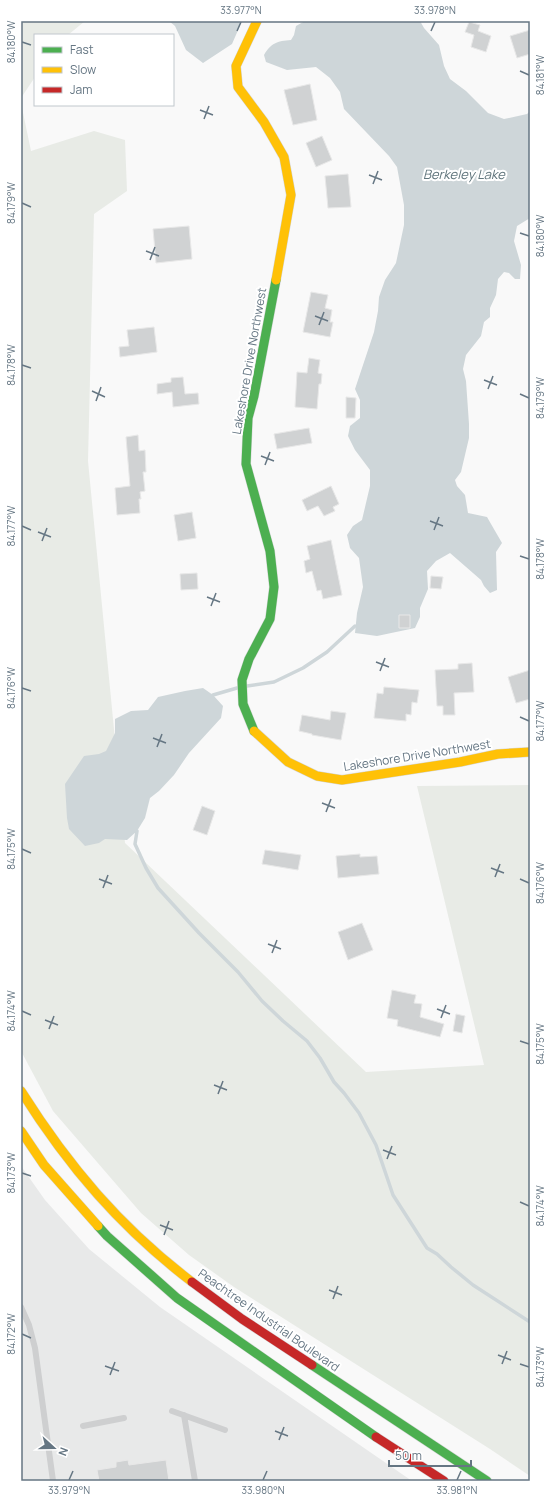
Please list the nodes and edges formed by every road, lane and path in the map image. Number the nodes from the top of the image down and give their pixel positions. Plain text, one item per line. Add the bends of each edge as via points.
1 (257, 21) edge
2 (530, 752) edge
3 (21, 1091) edge
4 (21, 1131) edge
5 (21, 1307) edge
6 (172, 1411) dead end
7 (184, 1415) junction
8 (124, 1418) dead end
9 (83, 1426) dead end
10 (225, 1430) dead end
11 (53, 1481) edge
12 (196, 1481) edge
13 (444, 1481) edge
14 (487, 1481) edge

1 - 2 main road, Lakeshore Drive Northwest via 236,66 238,87 264,122 284,157 291,195 248,418 246,464 270,551 274,586 270,619 248,658 242,680 243,704 254,731 288,762 317,776 342,780 498,754
3 - 14 main road, Peachtree Industrial Boulevard via 56,1145 81,1176 114,1213 152,1249 246,1322
4 - 13 main road via 44,1165 107,1236 177,1298
5 - 11 lane via 35,1348
6 - 7 lane
7 - 10 lane
7 - 12 lane
8 - 9 lane

